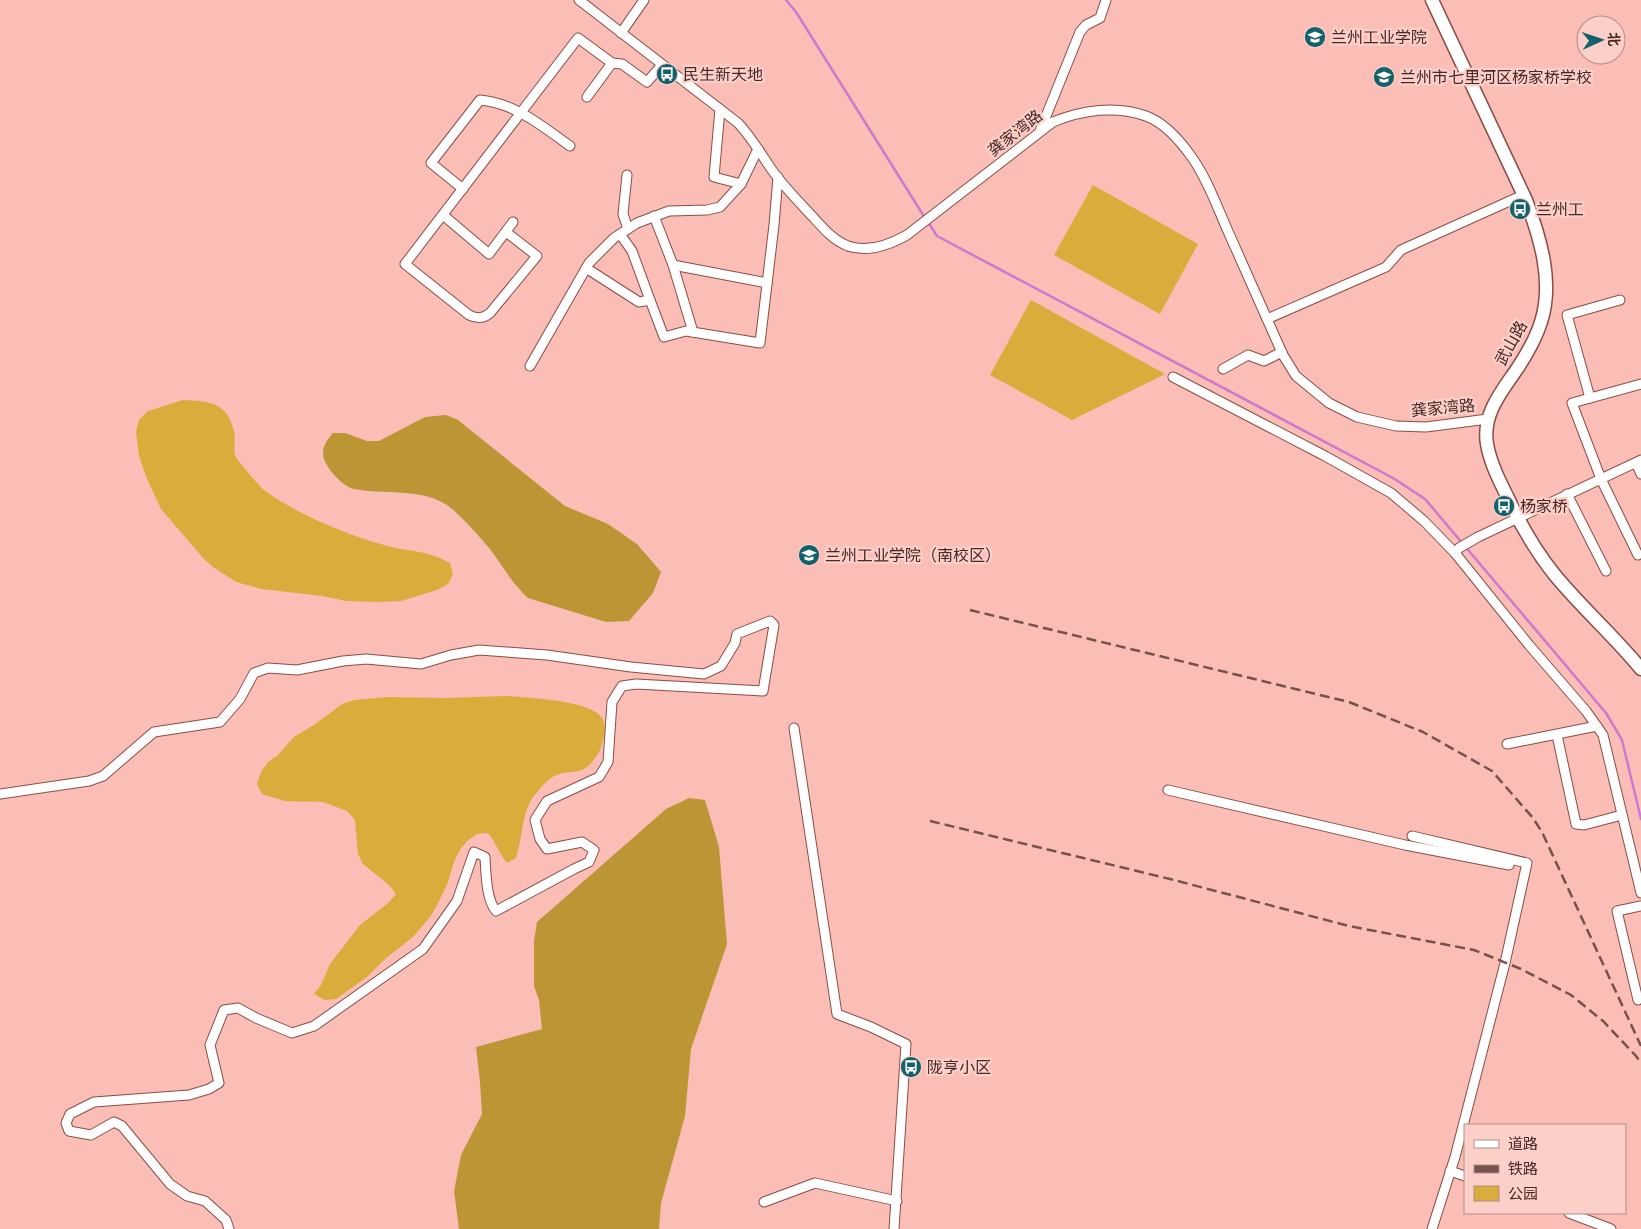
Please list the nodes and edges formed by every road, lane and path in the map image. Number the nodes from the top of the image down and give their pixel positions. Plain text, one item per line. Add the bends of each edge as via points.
1 (578, 0) edge
2 (644, 0) edge
3 (1106, 0) edge
4 (1432, 0) edge
5 (621, 33) junction
6 (612, 63) junction
7 (662, 65) junction
8 (587, 97) dead end
9 (720, 109) junction
10 (522, 113) junction
11 (1039, 133) junction
12 (570, 146) dead end
13 (758, 149) junction
14 (627, 175) dead end
15 (778, 177) junction
16 (741, 184) junction
17 (463, 189) junction
18 (1523, 195) junction
19 (443, 215) junction
20 (654, 216) junction
21 (513, 222) dead end
22 (506, 232) junction
23 (624, 232) junction
24 (673, 265) junction
25 (586, 268) junction
26 (767, 283) junction
27 (650, 300) junction
28 (1620, 300) dead end
29 (1267, 319) junction
30 (693, 332) junction
31 (1282, 352) junction
32 (530, 366) dead end
33 (1223, 369) dead end
34 (1173, 376) dead end
35 (1641, 384) edge
36 (1590, 398) junction
37 (1488, 419) junction
38 (1638, 461) edge
39 (1641, 474) edge
40 (1601, 479) junction
41 (1567, 494) junction
42 (1517, 517) junction
43 (1457, 551) junction
44 (1638, 555) dead end
45 (1606, 571) dead end
46 (1639, 663) edge
47 (1597, 726) junction
48 (794, 728) dead end
49 (1557, 735) junction
50 (1507, 744) dead end
51 (1168, 790) dead end
52 (0, 794) edge
53 (1622, 815) junction
54 (1412, 836) dead end
55 (1526, 868) junction
56 (1641, 893) edge
57 (1641, 906) edge
58 (1638, 1000) dead end
59 (1450, 1171) junction
60 (1464, 1176) edge
61 (897, 1201) junction
62 (764, 1202) dead end
63 (1572, 1214) edge
64 (228, 1229) edge
65 (894, 1229) edge
66 (1432, 1229) edge
67 (1611, 1229) edge

1 - 5 street, 龚家湾路
2 - 5 street
3 - 11 street via 1100,18 1080,32
4 - 18 main road, 武山路
5 - 7 street, 龚家湾路
6 - 7 street via 622,64 647,82
6 - 8 street
6 - 10 street via 578,38
7 - 9 street, 龚家湾路
9 - 13 street, 龚家湾路 via 738,124
9 - 16 street via 714,177
10 - 12 street
10 - 17 street
10 - 17 street via 493,101 480,100 431,163
11 - 15 street, 龚家湾路 via 894,243 865,248 850,246 829,234
11 - 29 street, 龚家湾路 via 1053,122 1072,114 1104,110 1146,116 1163,127 1194,160
13 - 15 street, 龚家湾路
13 - 16 street
14 - 23 street via 622,214
15 - 26 street
16 - 20 street via 720,207 669,211
17 - 19 street
18 - 29 street via 1401,250 1386,267
18 - 37 main road, 武山路 via 1542,250 1545,308 1531,344 1499,394
19 - 22 street via 489,254
19 - 22 street via 405,264 473,317 482,318 490,313 537,256
20 - 23 street via 637,222
20 - 24 street
21 - 22 street
23 - 25 street
23 - 27 street
24 - 26 street
24 - 30 street
25 - 27 street via 639,302
25 - 32 street
26 - 30 street via 760,343
27 - 30 street via 664,337
28 - 36 street via 1567,315
29 - 31 street, 龚家湾路
31 - 33 street via 1264,362 1248,354
31 - 37 street, 龚家湾路 via 1296,376 1328,403 1357,417 1396,426 1426,427
34 - 43 street via 1391,493
35 - 36 street
36 - 40 street via 1572,403
37 - 42 main road, 武山路 via 1487,443 1495,470
38 - 39 street
38 - 40 street
40 - 41 street
40 - 44 street
41 - 42 street
41 - 45 street
42 - 43 street
42 - 46 main road, 武山路 via 1554,574
43 - 47 street
47 - 49 street
47 - 53 street via 1603,735
48 - 61 street via 837,1014 906,1044
49 - 50 street
49 - 53 street via 1576,824 1584,825
51 - 55 street via 1405,845
52 - 64 street via 103,776 154,732 220,722 240,699 254,673 268,668 297,670 366,659 421,664 479,650 704,674 721,666 738,634 770,621 774,625 763,691 622,686 612,702 608,762 600,777 547,801 535,820 540,839 547,849 582,842 594,850 589,862 496,911 491,904 485,857 474,852 457,901 423,949 314,1026 292,1033 238,1008 224,1010 210,1045 219,1083 189,1094 94,1102 70,1114 66,1123 69,1131 81,1134 91,1135 114,1122 122,1126 170,1184 187,1196 205,1201 226,1220
53 - 56 street
54 - 55 street via 1527,864
55 - 59 street via 1505,963
57 - 58 street via 1617,911
59 - 60 street
59 - 66 street
61 - 62 street via 815,1183
61 - 65 street
63 - 67 street

